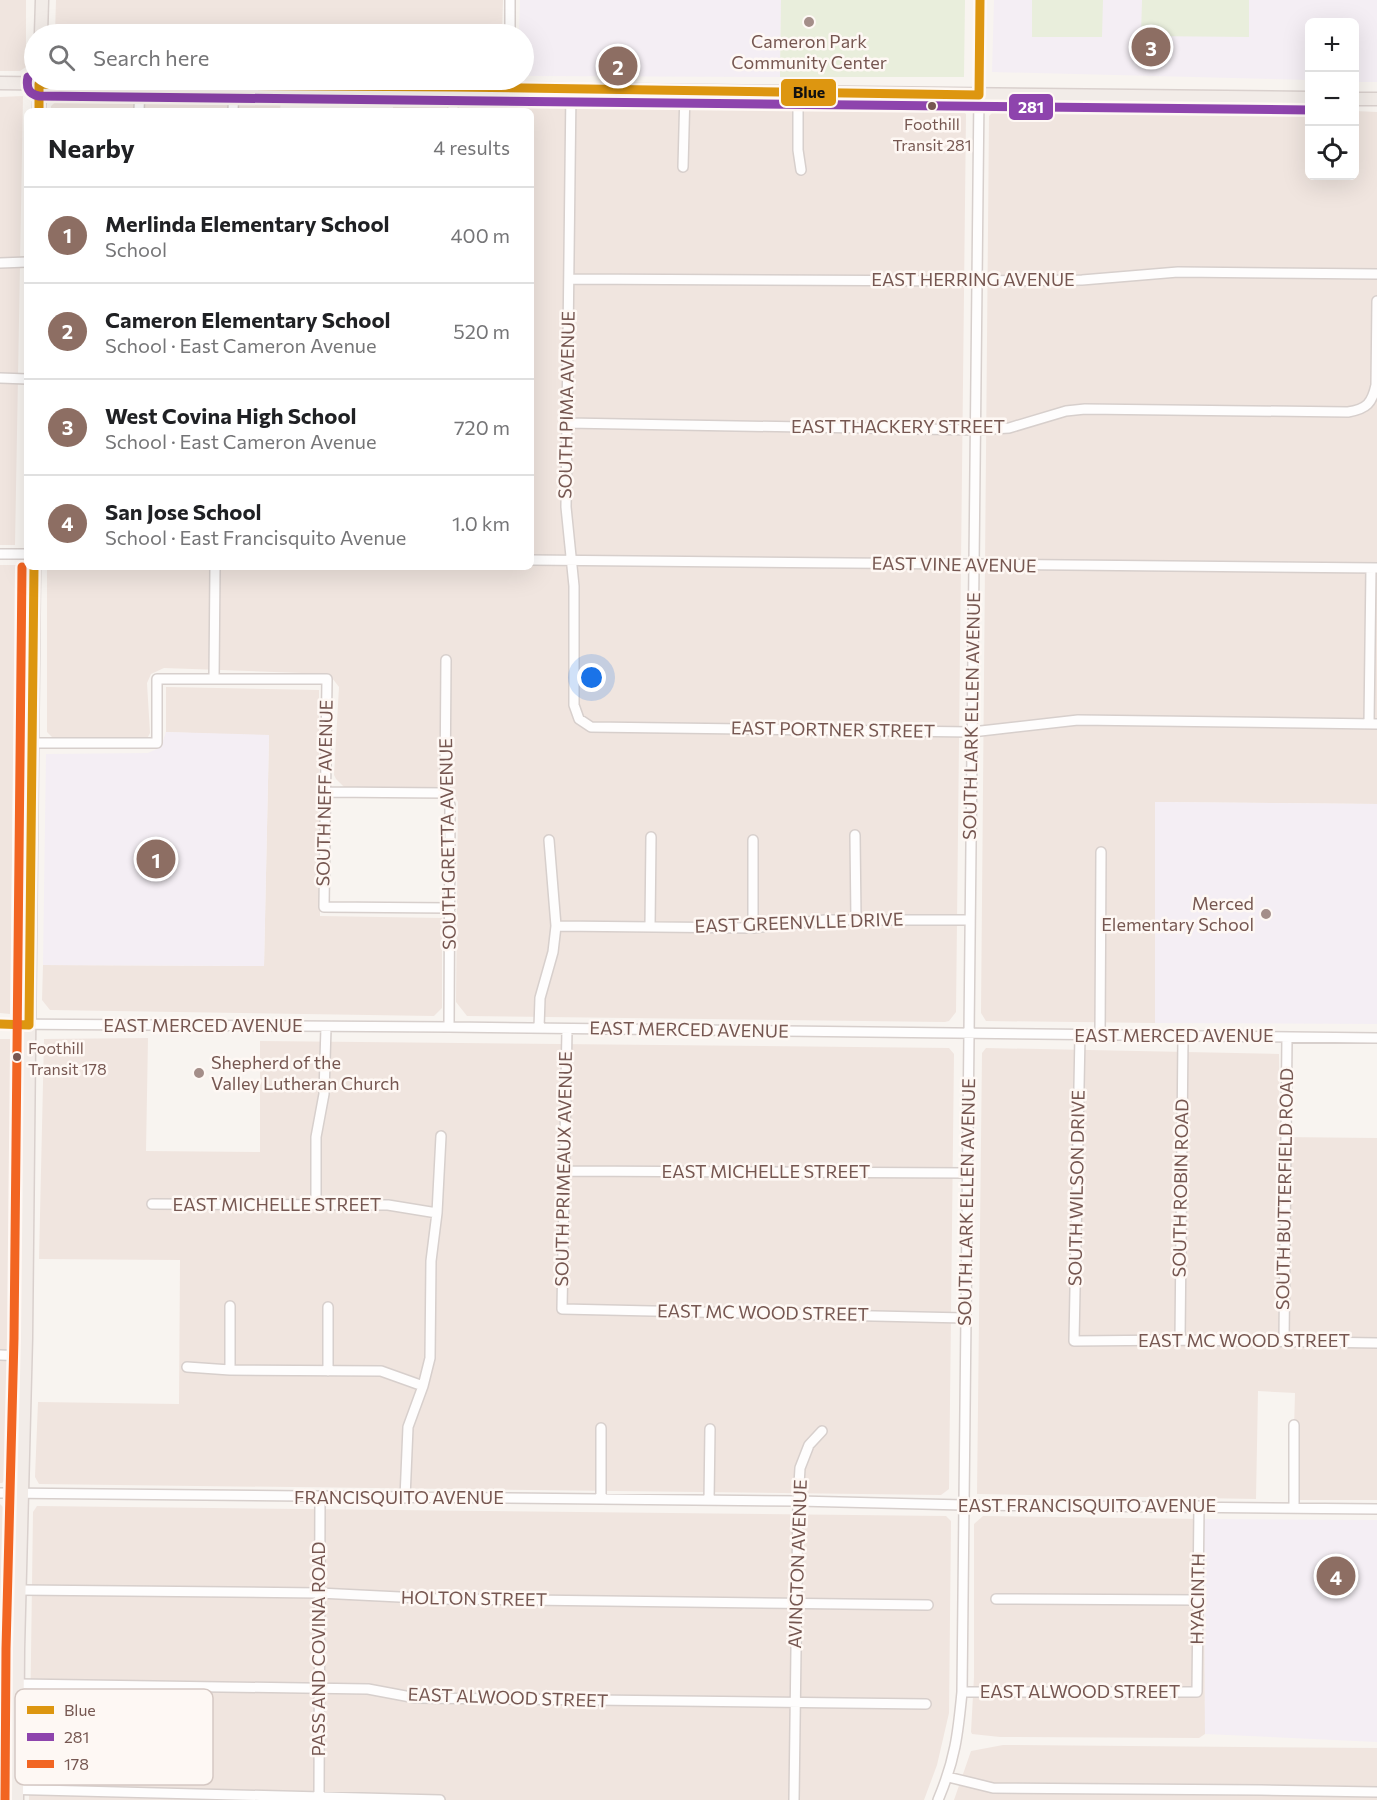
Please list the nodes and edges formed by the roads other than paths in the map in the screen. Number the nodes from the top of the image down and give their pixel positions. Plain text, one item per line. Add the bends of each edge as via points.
1 (42, 0) edge
2 (510, 0) edge
3 (980, 0) edge
4 (41, 24) edge
5 (510, 24) edge
6 (24, 82) edge
7 (0, 83) edge
8 (534, 86) edge
9 (571, 89) junction
10 (39, 90) edge
11 (140, 90) edge
12 (234, 90) edge
13 (453, 90) edge
14 (685, 91) junction
15 (798, 92) junction
16 (980, 95) junction
17 (1305, 98) edge
18 (1359, 99) edge
19 (1377, 99) edge
20 (39, 108) edge
21 (139, 108) edge
22 (233, 108) edge
23 (453, 108) edge
24 (683, 167) dead end
25 (801, 170) dead end
26 (24, 262) edge
27 (0, 263) edge
28 (1377, 274) edge
29 (569, 279) junction
30 (977, 281) junction
31 (1377, 300) edge
32 (0, 378) edge
33 (24, 379) edge
34 (567, 423) junction
35 (975, 430) junction
36 (0, 554) edge
37 (24, 554) edge
38 (534, 560) edge
39 (571, 561) junction
40 (974, 565) junction
41 (1374, 568) edge
42 (34, 570) edge
43 (215, 570) edge
44 (446, 660) dead end
45 (214, 679) junction
46 (579, 719) joint
47 (1373, 723) edge
48 (972, 732) junction
49 (32, 743) junction
50 (326, 792) junction
51 (445, 793) junction
52 (855, 835) dead end
53 (651, 837) dead end
54 (549, 840) dead end
55 (753, 840) dead end
56 (1101, 852) dead end
57 (450, 908) junction
58 (856, 919) junction
59 (969, 920) junction
60 (556, 926) junction
61 (650, 926) junction
62 (753, 928) junction
63 (0, 1024) edge
64 (30, 1025) junction
65 (326, 1027) junction
66 (449, 1027) junction
67 (539, 1028) junction
68 (567, 1029) junction
69 (969, 1034) junction
70 (1080, 1035) junction
71 (1100, 1036) junction
72 (1183, 1036) junction
73 (1287, 1037) junction
74 (1377, 1038) edge
75 (441, 1136) dead end
76 (564, 1171) junction
77 (967, 1173) junction
78 (152, 1204) dead end
79 (316, 1204) junction
80 (437, 1213) junction
81 (230, 1306) dead end
82 (328, 1307) dead end
83 (562, 1309) joint
84 (965, 1318) junction
85 (1179, 1340) junction
86 (1074, 1341) joint
87 (1284, 1341) junction
88 (1377, 1343) edge
89 (0, 1355) edge
90 (26, 1356) junction
91 (187, 1367) dead end
92 (230, 1370) junction
93 (328, 1371) junction
94 (423, 1386) junction
95 (1294, 1425) dead end
96 (600, 1428) dead end
97 (710, 1429) dead end
98 (822, 1431) dead end
99 (0, 1493) edge
100 (22, 1493) junction
101 (320, 1497) junction
102 (405, 1498) junction
103 (600, 1499) junction
104 (709, 1500) junction
105 (798, 1501) junction
106 (964, 1506) junction
107 (1199, 1506) junction
108 (1294, 1508) junction
109 (1377, 1509) edge
110 (20, 1590) junction
111 (319, 1593) junction
112 (996, 1599) dead end
113 (1198, 1600) junction
114 (796, 1603) junction
115 (928, 1605) dead end
116 (0, 1649) edge
117 (18, 1649) junction
118 (18, 1684) junction
119 (319, 1688) junction
120 (18, 1689) edge
121 (962, 1692) junction
122 (1197, 1692) joint
123 (794, 1703) junction
124 (926, 1704) dead end
125 (948, 1777) junction
126 (0, 1789) edge
127 (1261, 1790) junction
128 (1377, 1792) edge
129 (17, 1795) edge
130 (1351, 1796) edge
131 (170, 1797) edge
132 (319, 1799) edge
133 (440, 1800) edge
134 (794, 1800) edge
135 (938, 1800) edge
136 (1261, 1800) edge

1 - 4 main road
2 - 5 street
3 - 16 street, SOUTH LARK ELLEN AVENUE
6 - 7 main road
8 - 9 main road
9 - 14 main road
9 - 29 street, SOUTH PIMA AVENUE
10 - 20 main road
11 - 21 street
12 - 22 street
13 - 23 street
14 - 15 main road
14 - 24 street
15 - 16 main road
15 - 25 street
16 - 17 main road
16 - 30 street, SOUTH LARK ELLEN AVENUE
18 - 19 main road
26 - 27 street
28 - 30 street, EAST HERRING AVENUE via 1178,272 1082,280
29 - 30 street, EAST HERRING AVENUE
29 - 34 street, SOUTH PIMA AVENUE
30 - 35 street, SOUTH LARK ELLEN AVENUE
31 - 35 street, EAST THACKERY STREET via 1376,385 1368,404 1359,410 1085,409 1009,428
32 - 33 street
34 - 35 street, EAST THACKERY STREET
34 - 39 street, SOUTH PIMA AVENUE via 566,507
35 - 40 street, SOUTH LARK ELLEN AVENUE
36 - 37 street
38 - 39 street, EAST VINE AVENUE
39 - 40 street, EAST VINE AVENUE
39 - 46 street, SOUTH PIMA AVENUE via 574,705
40 - 41 street, EAST VINE AVENUE
40 - 48 street, SOUTH LARK ELLEN AVENUE
41 - 47 street
42 - 49 main road
43 - 45 street
44 - 51 street, SOUTH GRETTA AVENUE
45 - 49 street via 157,679 157,743
45 - 50 street, SOUTH NEFF AVENUE via 327,679
46 - 48 street, EAST PORTNER STREET via 591,727
47 - 48 street, EAST PORTNER STREET via 1078,720
48 - 59 street, SOUTH LARK ELLEN AVENUE
49 - 64 main road
50 - 51 street
50 - 57 street, SOUTH NEFF AVENUE via 324,907
51 - 57 street, SOUTH GRETTA AVENUE via 450,805
52 - 58 street
53 - 61 street
54 - 60 street
55 - 62 street
56 - 71 street
57 - 66 street, SOUTH GRETTA AVENUE
58 - 59 street, EAST GREENVLLE DRIVE
58 - 62 street, EAST GREENVLLE DRIVE
59 - 69 street, SOUTH LARK ELLEN AVENUE
60 - 61 street, EAST GREENVLLE DRIVE
60 - 67 street via 540,998
61 - 62 street, EAST GREENVLLE DRIVE
63 - 64 street, EAST MERCED AVENUE
64 - 65 street, EAST MERCED AVENUE
64 - 90 main road
65 - 66 street, EAST MERCED AVENUE
65 - 79 street via 324,1094 316,1137
66 - 67 street, EAST MERCED AVENUE
67 - 68 street, EAST MERCED AVENUE
68 - 69 street, EAST MERCED AVENUE
68 - 76 street, SOUTH PRIMEAUX AVENUE
69 - 70 street, EAST MERCED AVENUE
69 - 77 street, SOUTH LARK ELLEN AVENUE
70 - 71 street, EAST MERCED AVENUE
70 - 86 street, SOUTH WILSON DRIVE
71 - 72 street, EAST MERCED AVENUE
72 - 73 street, EAST MERCED AVENUE
72 - 85 street, SOUTH ROBIN ROAD
73 - 74 street, EAST MERCED AVENUE
73 - 87 street, SOUTH BUTTERFIELD ROAD
75 - 80 street
76 - 77 street, EAST MICHELLE STREET
76 - 83 street, SOUTH PRIMEAUX AVENUE
77 - 84 street, SOUTH LARK ELLEN AVENUE
78 - 79 street, EAST MICHELLE STREET
79 - 80 street, EAST MICHELLE STREET via 388,1205
80 - 94 street via 431,1261 430,1358
81 - 92 street
82 - 93 street
83 - 84 street, EAST MC WOOD STREET
84 - 106 street, SOUTH LARK ELLEN AVENUE
85 - 86 street, EAST MC WOOD STREET
85 - 87 street, EAST MC WOOD STREET
87 - 88 street, EAST MC WOOD STREET
89 - 90 street
90 - 100 main road
91 - 92 street
92 - 93 street
93 - 94 street via 381,1371
94 - 102 street via 408,1427
95 - 108 street
96 - 103 street
97 - 104 street
98 - 105 street, AVINGTON AVENUE via 809,1445 801,1468
99 - 100 street, FRANCISQUITO AVENUE
100 - 101 street, FRANCISQUITO AVENUE
100 - 110 main road
101 - 102 street, FRANCISQUITO AVENUE
101 - 111 street, PASS AND COVINA ROAD
102 - 103 street, FRANCISQUITO AVENUE
103 - 104 street, FRANCISQUITO AVENUE
104 - 105 street, FRANCISQUITO AVENUE
105 - 106 street, EAST FRANCISQUITO AVENUE
105 - 114 street, AVINGTON AVENUE
106 - 107 street, EAST FRANCISQUITO AVENUE
106 - 121 street, SOUTH LARK ELLEN AVENUE
107 - 108 street, EAST FRANCISQUITO AVENUE
107 - 113 street, HYACINTH
108 - 109 street, EAST FRANCISQUITO AVENUE
110 - 111 street, HOLTON STREET
110 - 117 main road
111 - 114 street, HOLTON STREET via 440,1599
111 - 119 street, PASS AND COVINA ROAD
112 - 113 street
113 - 122 street, HYACINTH
114 - 115 street, HOLTON STREET
114 - 123 street, AVINGTON AVENUE
116 - 117 street
117 - 118 main road
118 - 119 street, EAST ALWOOD STREET
118 - 120 main road
119 - 123 street, EAST ALWOOD STREET via 368,1689 416,1698
119 - 132 street, PASS AND COVINA ROAD
121 - 122 street, EAST ALWOOD STREET
121 - 125 street via 958,1737
123 - 124 street, EAST ALWOOD STREET
123 - 134 street, AVINGTON AVENUE
125 - 127 street via 993,1788
125 - 135 street
126 - 129 street
127 - 130 street
127 - 136 street
128 - 130 street
129 - 131 street
131 - 132 street
132 - 133 street

